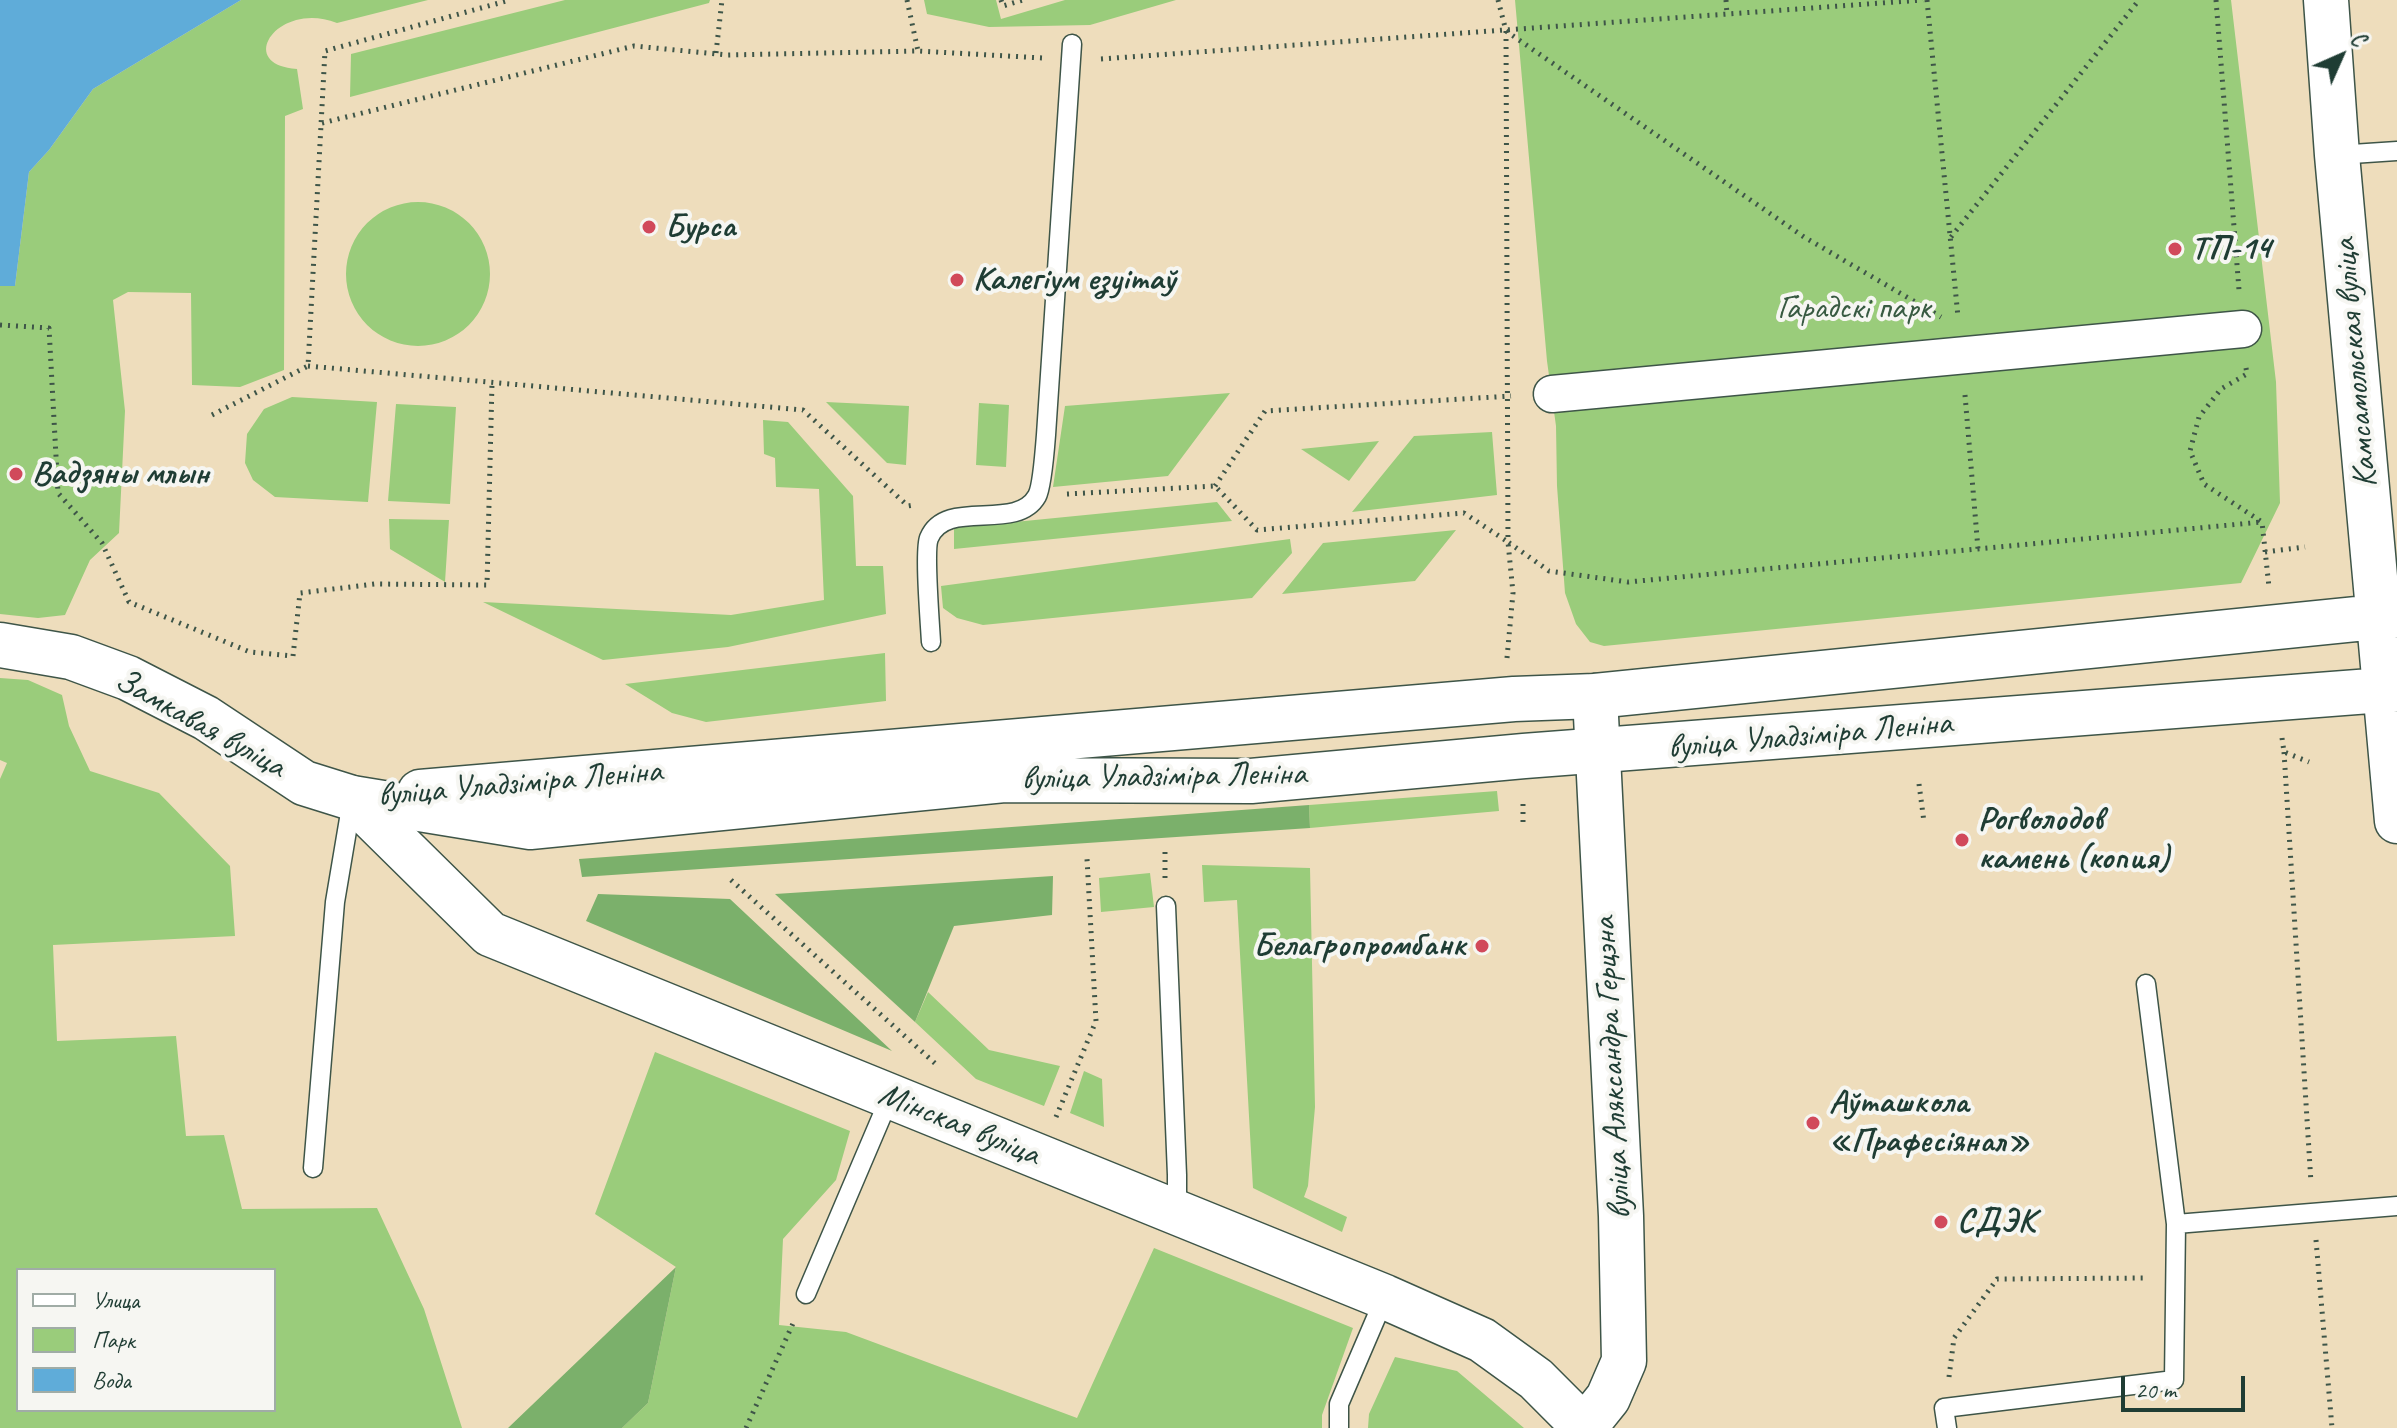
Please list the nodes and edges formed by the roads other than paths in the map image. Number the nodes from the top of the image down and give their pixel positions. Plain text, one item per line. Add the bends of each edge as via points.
1 (2326, 0) edge
2 (1071, 52) road end
3 (2397, 151) edge
4 (2337, 155) junction
5 (2243, 329) dead end
6 (1552, 394) road end
7 (2388, 616) edge
8 (931, 642) dead end
9 (0, 645) edge
10 (2391, 690) edge
11 (1595, 696) junction
12 (1597, 752) junction
13 (352, 798) junction
14 (2397, 821) edge
15 (1166, 906) dead end
16 (2146, 984) dead end
17 (890, 1097) junction
18 (313, 1168) dead end
19 (2397, 1206) edge
20 (1177, 1214) junction
21 (2176, 1224) junction
22 (806, 1294) road end
23 (1385, 1297) junction
24 (1339, 1428) edge
25 (1584, 1428) edge
26 (1947, 1428) edge

1 - 4 main road, Камсамольская вуліца
2 - 8 lane via 1046,435 1037,496 1020,511 936,526 927,541
3 - 4 lane
4 - 7 main road, Камсамольская вуліца
5 - 6 street via 1961,341
7 - 10 main road, Камсамольская вуліца
7 - 11 main road, вуліца Уладзіміра Леніна
9 - 13 main road, Замкавая вуліца via 71,657 128,678 206,718 304,783
10 - 12 main road, вуліца Уладзіміра Леніна
10 - 14 main road, Камсамольская вуліца
11 - 12 main road, вуліца Аляксандра Герцэна
11 - 13 main road, вуліца Уладзіміра Леніна
12 - 13 main road, вуліца Уладзіміра Леніна via 1251,781 1004,780 530,827
12 - 25 main road, вуліца Аляксандра Герцэна via 1624,1361 1608,1398
13 - 17 main road, Мінская вуліца via 490,934
13 - 18 lane via 335,902
15 - 20 lane
16 - 21 lane
17 - 20 main road, Мінская вуліца
17 - 22 lane
19 - 21 lane
20 - 23 main road, Мінская вуліца
21 - 26 lane via 2174,1380 1944,1408
23 - 24 lane via 1339,1404
23 - 25 main road, Мінская вуліца via 1482,1340 1536,1379

